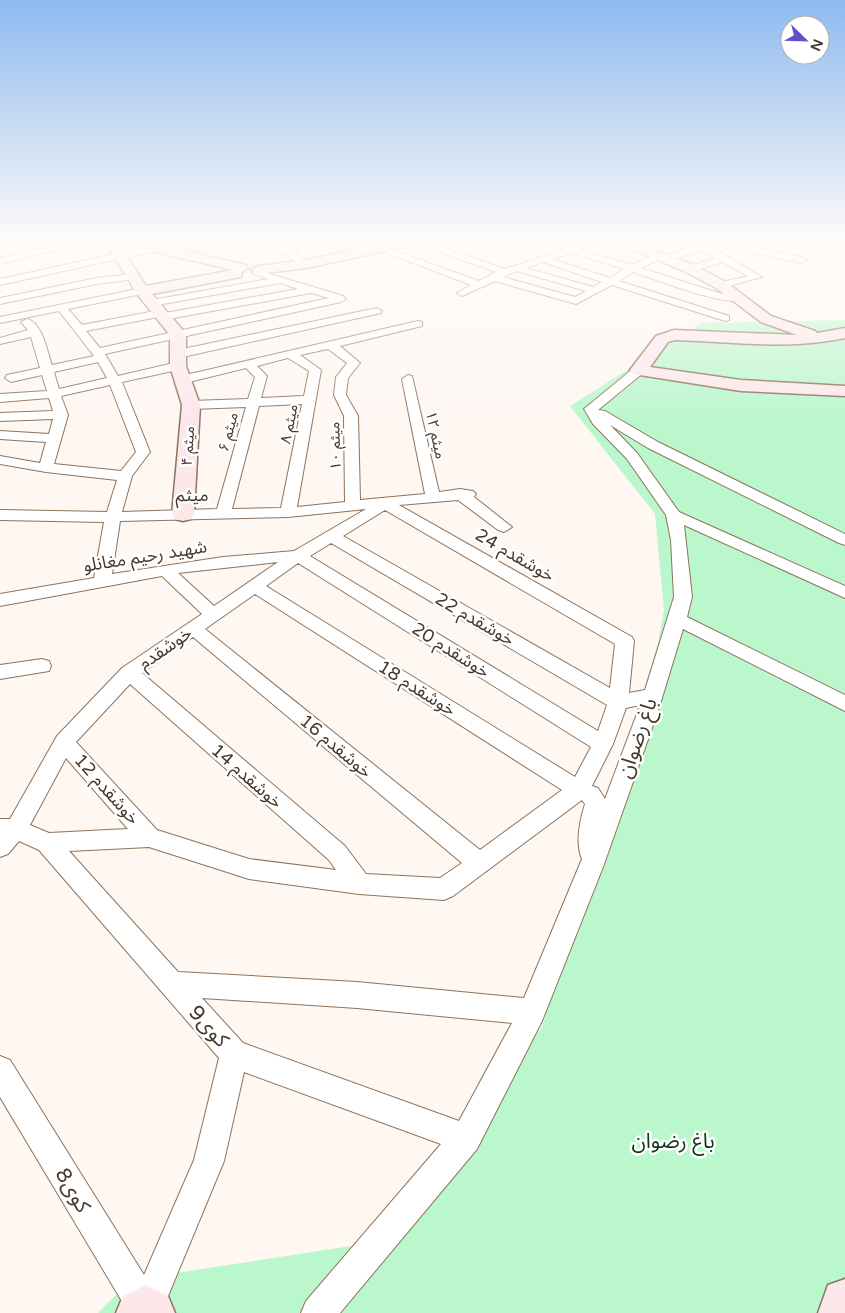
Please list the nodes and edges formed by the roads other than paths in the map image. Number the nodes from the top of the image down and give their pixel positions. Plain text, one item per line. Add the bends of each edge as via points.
1 (150, 301) edge
2 (166, 301) edge
3 (177, 301) edge
4 (201, 301) edge
5 (674, 301) edge
6 (743, 301) edge
7 (350, 302) joint
8 (154, 306) junction
9 (62, 307) junction
10 (386, 313) junction
11 (22, 314) junction
12 (725, 318) dead end
13 (0, 320) edge
14 (81, 328) junction
15 (35, 332) junction
16 (845, 333) edge
17 (178, 334) junction
18 (824, 338) junction
19 (0, 341) edge
20 (331, 345) junction
21 (290, 354) junction
22 (100, 355) junction
23 (248, 364) junction
24 (179, 367) junction
25 (639, 370) junction
26 (46, 372) junction
27 (11, 378) dead end
28 (115, 380) junction
29 (408, 380) dead end
30 (845, 391) edge
31 (52, 394) junction
32 (0, 398) edge
33 (310, 400) junction
34 (254, 401) junction
35 (191, 406) junction
36 (591, 408) junction
37 (61, 415) junction
38 (0, 417) edge
39 (0, 435) edge
40 (55, 439) junction
41 (0, 460) edge
42 (46, 468) junction
43 (125, 476) junction
44 (433, 497) junction
45 (353, 504) junction
46 (385, 504) junction
47 (288, 512) junction
48 (183, 514) junction
49 (223, 514) junction
50 (0, 515) edge
51 (674, 515) junction
52 (113, 517) junction
53 (504, 527) dead end
54 (331, 536) junction
55 (845, 540) edge
56 (298, 556) junction
57 (166, 571) junction
58 (102, 583) junction
59 (256, 587) junction
60 (845, 593) edge
61 (0, 600) edge
62 (213, 615) junction
63 (677, 619) junction
64 (194, 628) junction
65 (42, 666) dead end
66 (0, 672) edge
67 (129, 674) junction
68 (652, 696) junction
69 (618, 702) junction
70 (845, 704) edge
71 (64, 742) junction
72 (603, 744) junction
73 (579, 790) junction
74 (5, 835) edge
75 (149, 837) junction
76 (47, 843) junction
77 (479, 863) junction
78 (591, 867) junction
79 (359, 884) junction
80 (170, 984) junction
81 (532, 1012) junction
82 (234, 1054) junction
83 (0, 1070) edge
84 (466, 1138) junction
85 (845, 1302) edge
86 (146, 1312) edge
87 (318, 1313) edge
88 (842, 1313) edge

1 - 8 street
2 - 8 street
3 - 8 street
4 - 8 street
5 - 12 street
6 - 18 street via 766,319
7 - 10 street
7 - 17 street
8 - 9 street
8 - 14 street
8 - 17 street
9 - 11 street
9 - 14 street
10 - 20 street via 418,324
10 - 24 street
11 - 13 street
11 - 15 street
14 - 22 street
15 - 19 street
15 - 26 street
16 - 18 street
17 - 22 street
17 - 24 street
18 - 25 street via 781,342 674,335 662,339
20 - 21 street
20 - 45 street, ۱۰ میثم via 354,363 342,377 340,395 351,416
21 - 23 street
21 - 33 street, ۸ میثم via 315,370
22 - 26 street
22 - 28 street
23 - 24 street
23 - 34 street, ۶ میثم via 261,376
24 - 28 street
24 - 35 street, ۴ میثم
25 - 30 street via 705,382
25 - 36 street
26 - 27 street
26 - 31 street
28 - 31 street
28 - 43 street via 143,452
29 - 44 street, ۱۲ میثم
31 - 32 street
31 - 37 street
33 - 34 street
33 - 47 street, ۸ میثم
34 - 35 street
34 - 49 street, ۶ میثم
35 - 48 street, ۴ میثم
36 - 51 street via 598,421 632,456
36 - 55 street via 653,445
37 - 38 street
37 - 40 street
39 - 40 street
40 - 42 street
41 - 42 street
42 - 43 street
43 - 52 street
44 - 46 street
44 - 53 street via 464,494
45 - 46 street, میثم
45 - 47 street, میثم
46 - 54 street, خوشقدم
46 - 69 street, خوشقدم 24 via 624,641
47 - 49 street, میثم
48 - 49 street, میثم
48 - 52 street, میثم
50 - 52 street, میثم
51 - 60 street
51 - 63 street via 679,540 682,597
52 - 58 street
54 - 56 street, خوشقدم
54 - 69 street, خوشقدم 22
56 - 57 street, شهید رحیم مغانلو
56 - 59 street, خوشقدم
56 - 72 street, خوشقدم 20
57 - 58 street, شهید رحیم مغانلو
57 - 62 street
58 - 61 street, شهید رحیم مغانلو
59 - 62 street, خوشقدم
59 - 73 street, خوشقدم 18
62 - 64 street, خوشقدم
63 - 68 street, باغ رضوان
63 - 70 street
64 - 67 street, خوشقدم
64 - 77 street, خوشقدم 16
65 - 66 street
67 - 71 street, خوشقدم
67 - 79 street, خوشقدم 14 via 337,853
68 - 69 street
68 - 78 street, باغ رضوان
69 - 72 street
71 - 74 street, خوشقدم
71 - 75 street, خوشقدم 12
72 - 73 street
73 - 77 street
73 - 78 street, خوشقدم 18 via 590,794 596,804 591,821
74 - 76 street, کوی9
75 - 76 street
75 - 79 street via 249,869
76 - 80 street, کوی9
77 - 79 street via 444,889
78 - 81 street, باغ رضوان
80 - 81 street via 357,995
80 - 82 street, کوی9
81 - 84 street, باغ رضوان
82 - 84 street
82 - 86 street, کوی9 via 209,1161
83 - 86 street, کوی8
84 - 87 street, باغ رضوان
85 - 88 street

